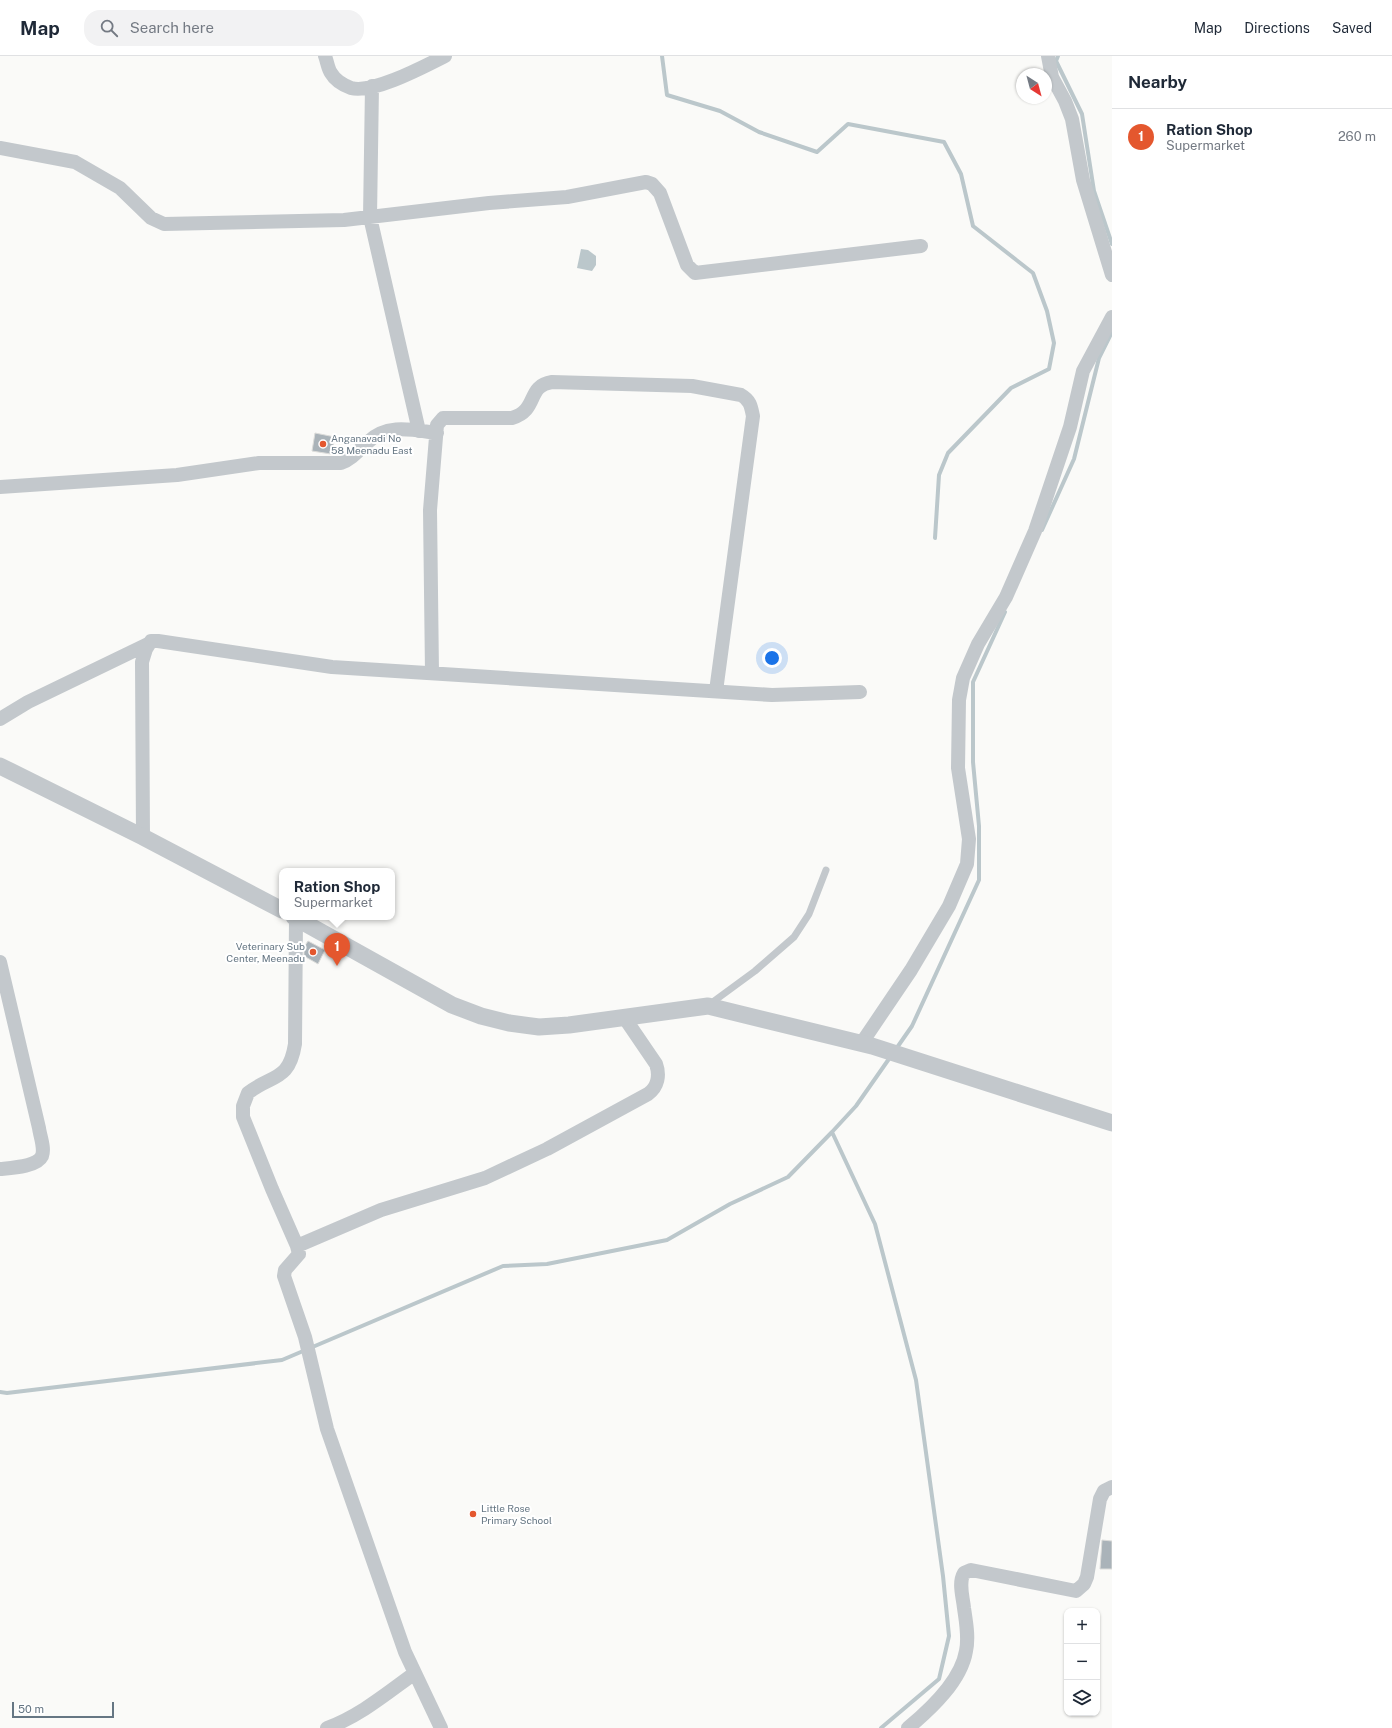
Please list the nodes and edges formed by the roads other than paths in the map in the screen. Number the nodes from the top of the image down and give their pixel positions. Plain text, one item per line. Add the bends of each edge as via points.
1 (325, 56) edge
2 (445, 56) edge
3 (1048, 56) edge
4 (372, 86) junction
5 (0, 148) edge
6 (370, 217) junction
7 (921, 246) dead end
8 (1112, 275) edge
9 (1112, 317) edge
10 (419, 431) junction
11 (436, 433) junction
12 (0, 487) edge
13 (148, 644) junction
14 (432, 673) junction
15 (716, 691) junction
16 (860, 692) dead end
17 (0, 719) edge
18 (0, 766) edge
19 (143, 837) junction
20 (826, 870) dead end
21 (279, 909) edge
22 (291, 920) edge
23 (300, 920) edge
24 (0, 962) edge
25 (708, 1006) junction
26 (624, 1017) junction
27 (866, 1045) junction
28 (1112, 1123) edge
29 (0, 1169) edge
30 (297, 1246) junction
31 (1112, 1487) edge
32 (415, 1673) junction
33 (327, 1728) edge
34 (441, 1728) edge
35 (908, 1728) edge

1 - 4 street via 330,73 339,82 351,88
2 - 4 street via 394,80
3 - 8 street via 1052,77 1072,119 1083,180
4 - 6 street
5 - 6 street via 75,162 120,188 151,218 164,224 344,220
6 - 7 street via 567,197 646,182 652,184 660,193 687,265 695,273
6 - 10 street
9 - 27 street via 1083,371 1070,427 1035,531 1006,596 978,644 964,678 959,700 958,768 968,839 966,864 949,906
10 - 11 street
10 - 12 street via 394,429 381,432 341,463 259,463 177,475
11 - 14 street via 430,510
11 - 15 street via 437,425 443,418 512,418 521,415 528,409 538,389 552,382 692,386 741,395 747,399 753,416
13 - 14 street via 151,641 158,641 332,666
13 - 17 street via 28,702
13 - 19 street via 142,662
14 - 15 street
15 - 16 street via 772,695
18 - 19 street
19 - 21 street
20 - 25 lane via 808,914 794,937 755,971
22 - 30 street via 295,1044 292,1061 282,1074 248,1093 242,1115
23 - 26 street via 452,1005 481,1016 539,1027
24 - 29 street via 42,1150 42,1156 33,1164
25 - 26 street
25 - 27 street
26 - 30 street via 659,1071 656,1086 648,1094 548,1149 485,1178 381,1210
27 - 28 street
30 - 32 street via 299,1254 285,1270 284,1276 305,1337 327,1429 405,1652
31 - 35 street via 1104,1491 1100,1499 1087,1578 1076,1591 971,1570 964,1572 961,1578 967,1636 966,1652 960,1669 928,1712
32 - 33 street via 358,1714
32 - 34 street

